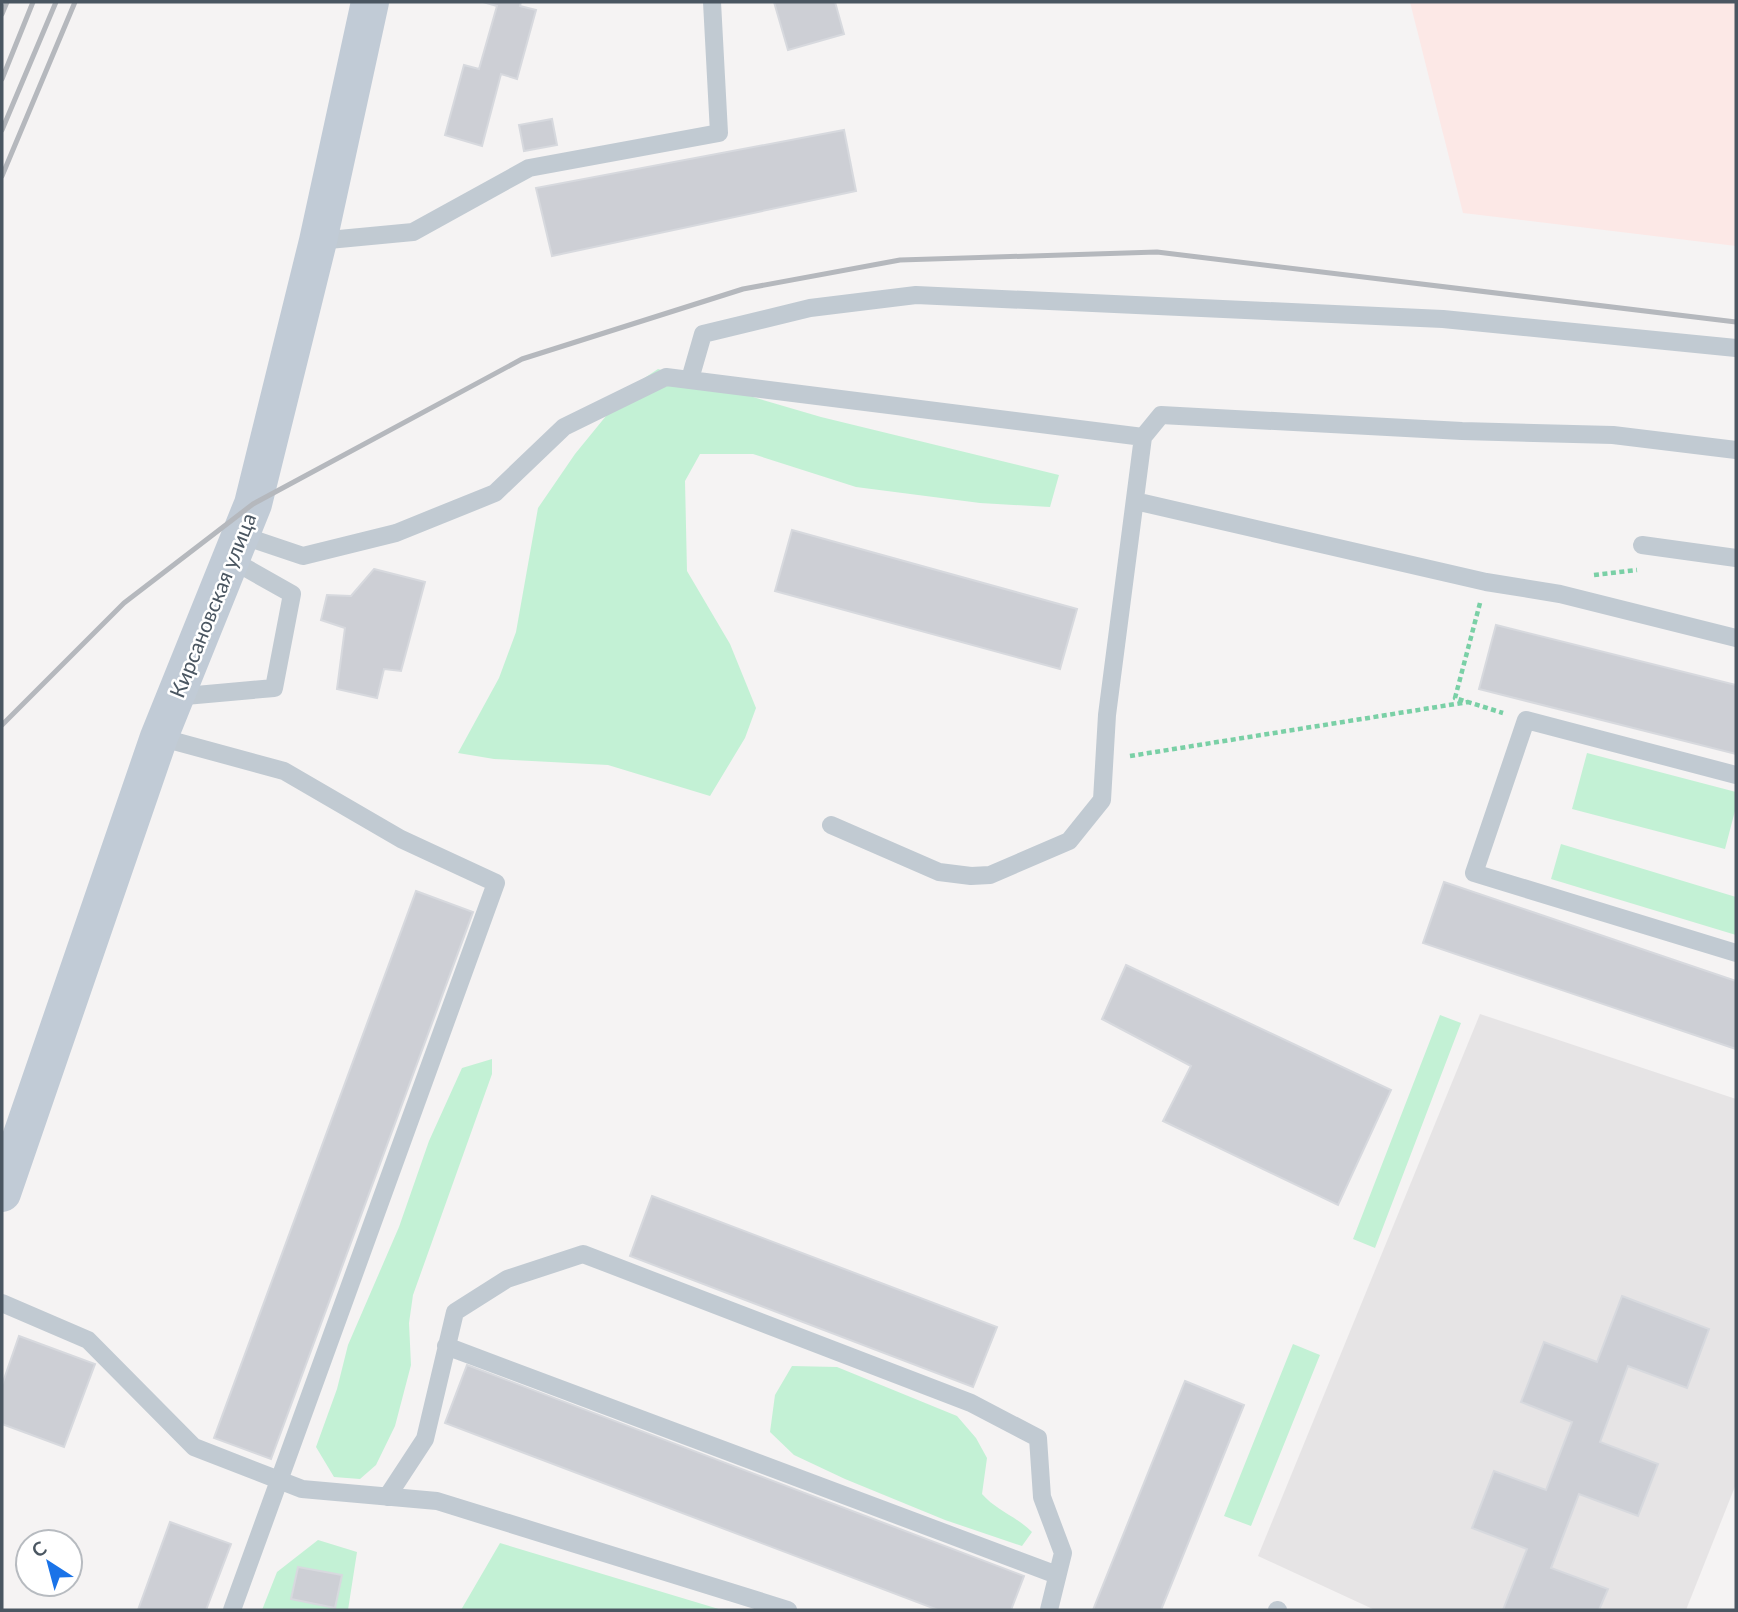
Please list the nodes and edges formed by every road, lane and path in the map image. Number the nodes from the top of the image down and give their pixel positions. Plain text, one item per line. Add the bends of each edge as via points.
1 (370, 2) edge
2 (712, 2) edge
3 (318, 241) junction
4 (1736, 348) edge
5 (690, 379) junction
6 (1143, 438) junction
7 (1736, 450) edge
8 (1135, 500) junction
9 (1642, 545) joint
10 (235, 547) junction
11 (1736, 558) edge
12 (1486, 582) junction
13 (1560, 594) junction
14 (1736, 638) edge
15 (174, 697) junction
16 (1468, 702) junction
17 (1526, 720) junction
18 (159, 737) junction
19 (1105, 760) junction
20 (1736, 775) edge
21 (831, 825) dead end
22 (1736, 953) edge
23 (2, 1193) edge
24 (2, 1303) edge
25 (446, 1346) junction
26 (278, 1480) junction
27 (387, 1497) junction
28 (1057, 1575) junction
29 (232, 1610) edge
30 (788, 1610) edge
31 (1049, 1610) edge

1 - 3 main road, Кирсановская улица
2 - 3 lane via 719,133 529,168 413,232
3 - 10 main road, Кирсановская улица via 253,504
4 - 5 lane via 1443,319 916,295 810,308 703,334
5 - 6 lane
5 - 10 lane via 666,377 564,427 495,493 396,533 303,556
6 - 7 lane via 1161,415 1613,435
6 - 8 lane
8 - 12 lane
8 - 19 lane
9 - 11 lane
9 - 13 path via 1637,571 1565,577
10 - 15 main road, Кирсановская улица
10 - 15 lane via 292,594 274,688
12 - 13 lane
12 - 16 path via 1455,698
13 - 14 lane
15 - 18 main road, Кирсановская улица
16 - 17 path
16 - 19 path
17 - 20 lane
17 - 22 lane via 1474,873
18 - 23 main road, Кирсановская улица
18 - 26 lane via 284,771 401,839 496,883
19 - 21 lane via 1101,800 1069,841 990,875 939,872
24 - 26 lane via 88,1340 194,1447
25 - 27 lane via 425,1439
25 - 28 lane
25 - 28 lane via 455,1312 507,1279 583,1254 971,1403 1038,1438 1042,1497 1063,1553
26 - 27 lane via 302,1489
26 - 29 lane
27 - 30 lane via 437,1501
28 - 31 lane

